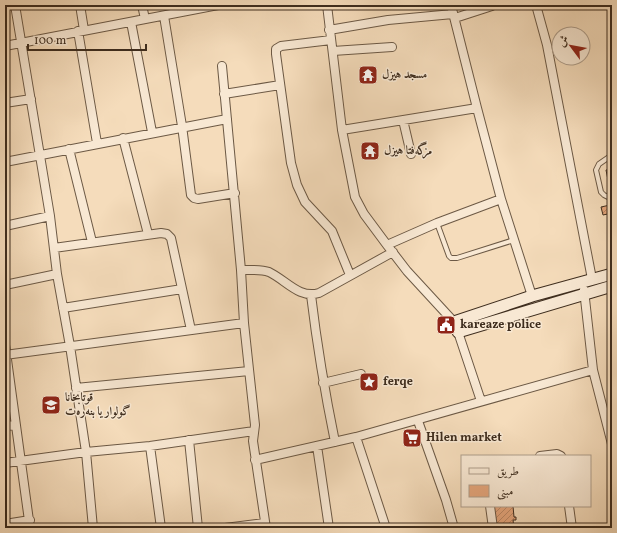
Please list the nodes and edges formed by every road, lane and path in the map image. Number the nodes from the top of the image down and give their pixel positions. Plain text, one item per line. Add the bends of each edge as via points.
1 (15, 5) edge
2 (80, 5) edge
3 (142, 5) edge
4 (215, 5) edge
5 (327, 5) edge
6 (451, 5) edge
7 (536, 5) edge
8 (492, 6) dead end
9 (164, 16) junction
10 (454, 16) junction
11 (145, 19) junction
12 (132, 22) junction
13 (81, 30) junction
14 (329, 30) junction
15 (331, 40) junction
16 (21, 43) junction
17 (5, 46) edge
18 (392, 47) dead end
19 (333, 51) junction
20 (222, 66) dead end
21 (280, 85) junction
22 (224, 94) junction
23 (31, 99) junction
24 (5, 103) edge
25 (477, 108) junction
26 (227, 119) junction
27 (403, 120) junction
28 (182, 126) junction
29 (342, 130) junction
30 (152, 132) junction
31 (124, 138) junction
32 (97, 143) junction
33 (70, 149) junction
34 (411, 154) dead end
35 (39, 156) junction
36 (612, 156) edge
37 (5, 162) edge
38 (235, 193) junction
39 (501, 199) junction
40 (612, 199) edge
41 (50, 216) junction
42 (437, 223) junction
43 (5, 226) edge
44 (148, 234) junction
45 (514, 240) junction
46 (92, 242) junction
47 (387, 245) junction
48 (54, 248) junction
49 (393, 252) junction
50 (241, 270) junction
51 (57, 274) junction
52 (612, 274) edge
53 (350, 275) junction
54 (587, 281) junction
55 (5, 285) edge
56 (612, 286) edge
57 (182, 289) junction
58 (584, 294) junction
59 (311, 295) junction
60 (532, 296) junction
61 (63, 308) junction
62 (244, 323) junction
63 (456, 327) junction
64 (191, 330) junction
65 (5, 345) edge
66 (70, 346) junction
67 (6, 355) edge
68 (593, 370) junction
69 (249, 371) junction
70 (361, 374) dead end
71 (323, 383) junction
72 (76, 388) junction
73 (481, 401) junction
74 (418, 420) junction
75 (16, 425) junction
76 (5, 426) edge
77 (254, 431) junction
78 (356, 437) junction
79 (189, 440) junction
80 (336, 442) junction
81 (612, 444) edge
82 (150, 446) junction
83 (317, 446) junction
84 (86, 452) junction
85 (548, 455) edge
86 (559, 455) edge
87 (255, 460) junction
88 (22, 461) junction
89 (5, 463) edge
90 (490, 507) edge
91 (569, 507) edge
92 (5, 524) edge
93 (30, 524) edge
94 (266, 526) edge
95 (93, 528) edge
96 (161, 528) edge
97 (198, 528) edge
98 (225, 528) edge
99 (329, 528) edge
100 (386, 528) edge
101 (454, 528) edge
102 (493, 528) edge
103 (572, 528) edge

1 - 16 street
2 - 13 street
3 - 11 street
4 - 9 street
5 - 14 street
6 - 10 street
7 - 54 street via 547,45
8 - 10 street
9 - 11 street
9 - 28 street
10 - 14 street via 388,20
10 - 25 street
11 - 12 street
12 - 13 street
12 - 30 street
13 - 16 street
13 - 32 street
14 - 15 street
15 - 19 street
15 - 21 street via 278,46 275,51
16 - 17 street
16 - 23 street
18 - 19 street
19 - 29 street
20 - 22 street
21 - 22 street
21 - 53 street via 291,163 297,185 305,202 332,231
22 - 26 street
23 - 24 street
23 - 35 street
25 - 27 street
25 - 39 street
26 - 28 street
26 - 38 street
27 - 29 street
27 - 34 street
28 - 30 street
28 - 38 street via 192,197 198,199
29 - 47 street via 355,197
30 - 31 street
31 - 32 street
31 - 44 street
32 - 33 street
33 - 35 street
33 - 46 street
35 - 37 street
35 - 41 street
36 - 40 lane via 599,164 596,170 601,192
38 - 50 street
39 - 42 street
39 - 45 street
41 - 43 street
41 - 48 street
42 - 45 lane via 451,258
42 - 47 street
44 - 46 street
44 - 57 street via 164,233 171,238
45 - 60 street
46 - 48 street
47 - 49 street
48 - 51 street
49 - 53 street
49 - 63 street
50 - 59 street via 268,272 294,289
50 - 62 street
51 - 55 street
51 - 61 street
52 - 54 street
53 - 59 street
54 - 58 street
54 - 60 street
56 - 58 street
57 - 61 street
57 - 64 street
58 - 63 street
58 - 68 street
59 - 71 street
60 - 63 street
61 - 66 street
62 - 64 street
62 - 69 street
63 - 73 street
64 - 66 street
65 - 67 street
66 - 67 street
66 - 72 street
67 - 75 street
68 - 73 street
68 - 81 street
69 - 72 street
69 - 77 street
70 - 71 street
71 - 80 street
72 - 84 street
73 - 74 street
74 - 78 street
74 - 101 street
75 - 76 street
75 - 88 street
77 - 79 street
77 - 87 street
78 - 80 street
78 - 100 street
79 - 82 street
79 - 97 street
80 - 83 street
82 - 84 street
82 - 96 street
83 - 87 street
83 - 99 street
84 - 88 street
84 - 95 street
85 - 86 street
87 - 94 street
88 - 89 street
88 - 93 street
90 - 102 street
91 - 103 street
92 - 93 street
94 - 98 street

